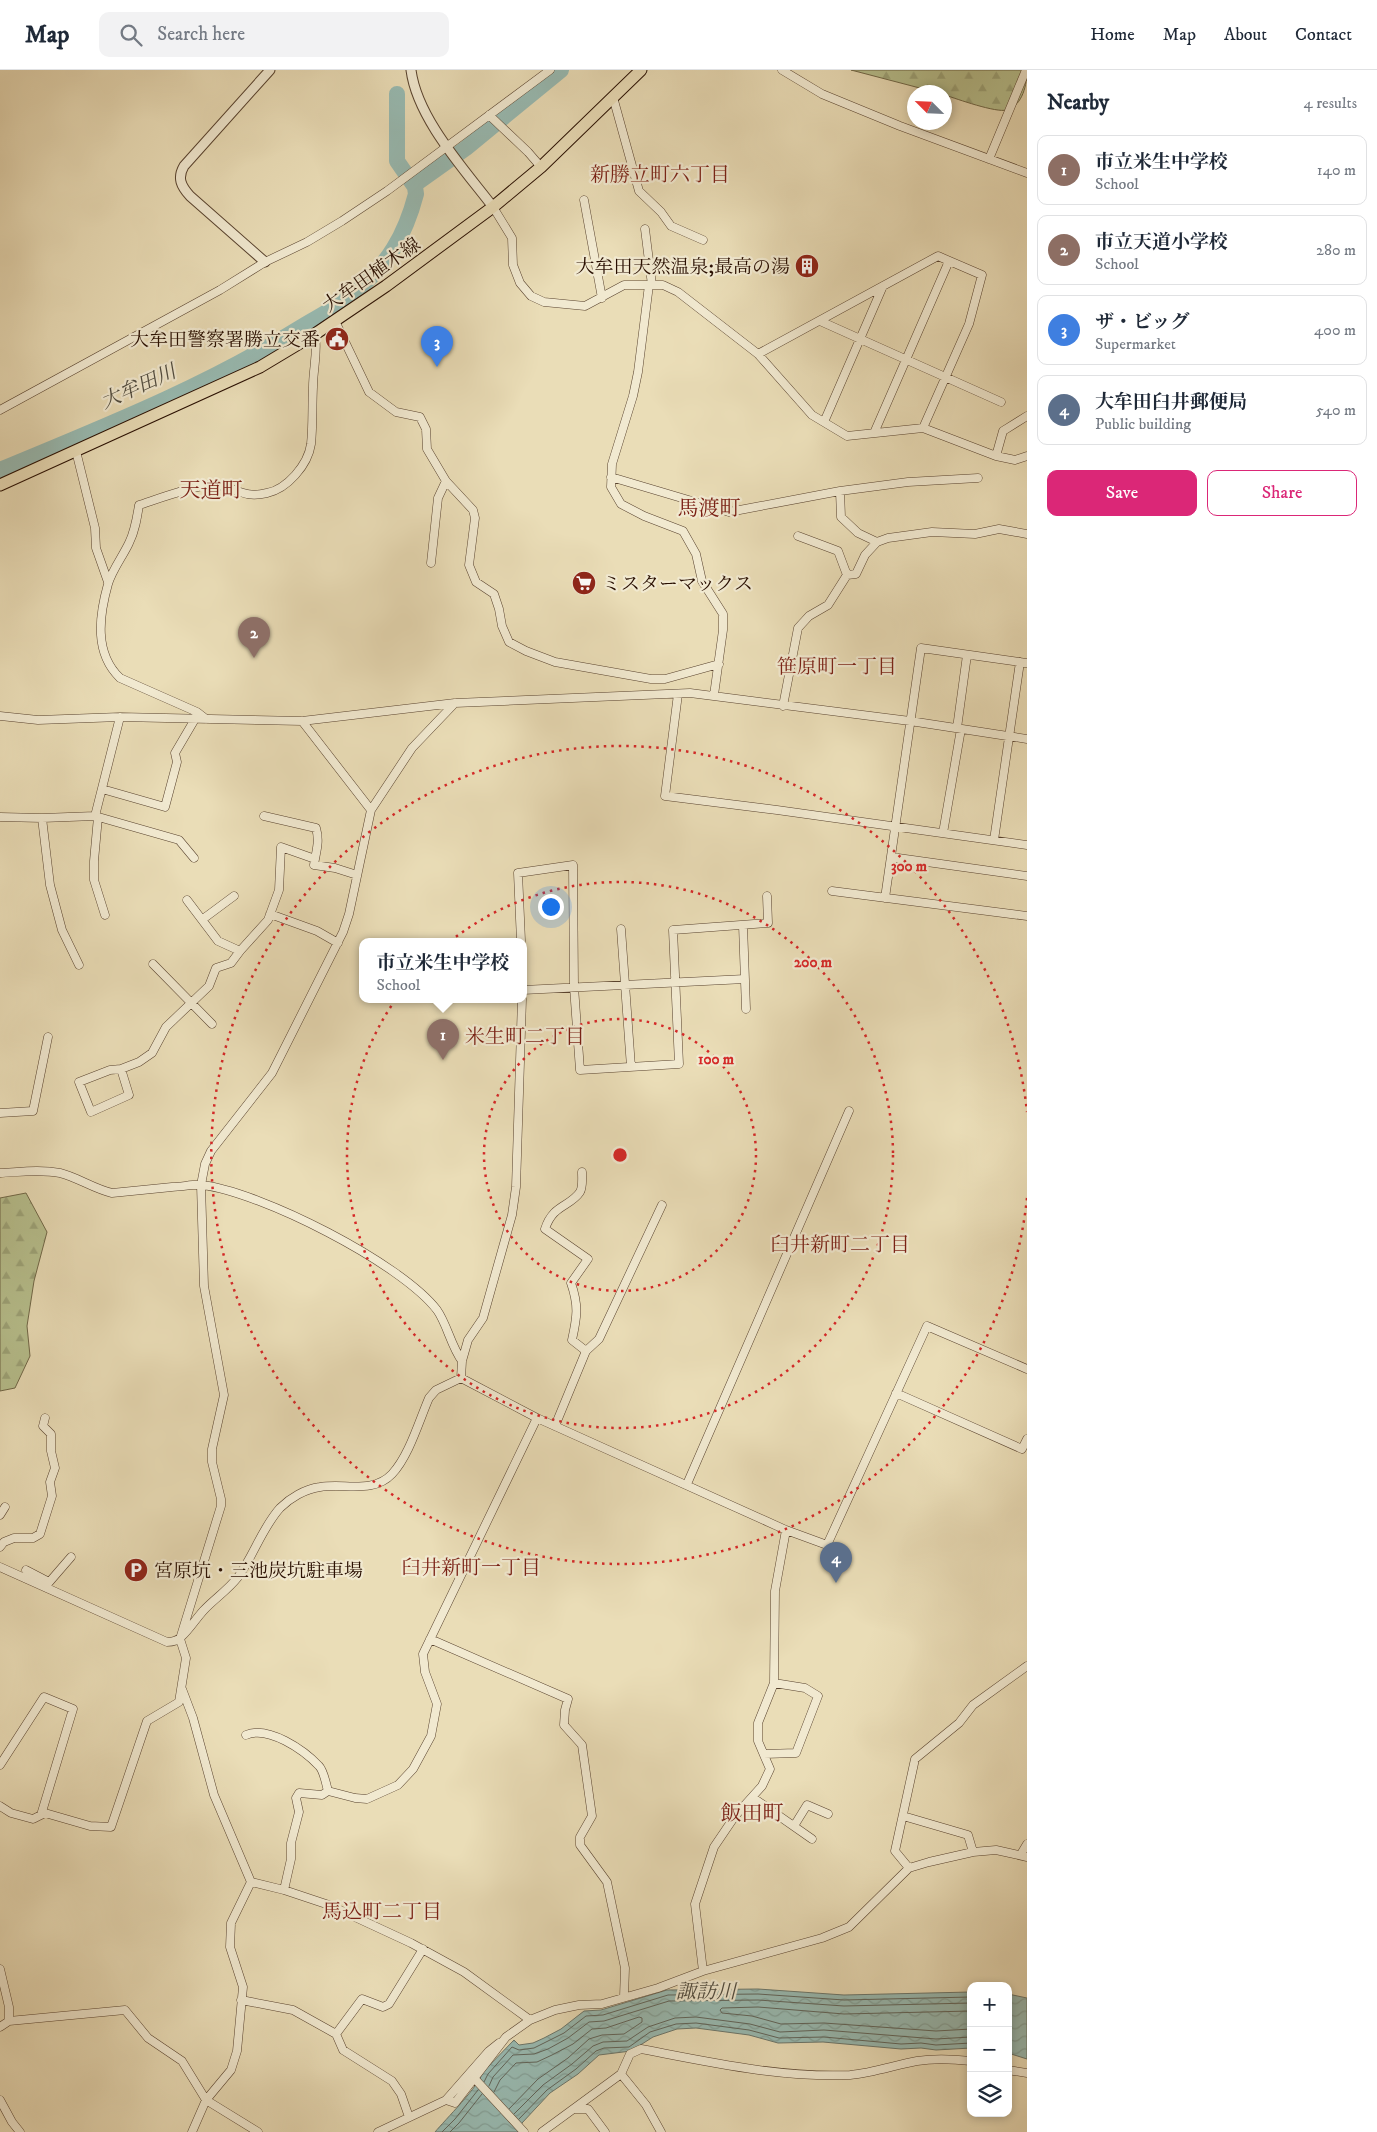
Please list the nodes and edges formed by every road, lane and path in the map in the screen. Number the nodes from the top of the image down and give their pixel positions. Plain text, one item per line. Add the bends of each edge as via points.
1 (270, 70) edge
2 (411, 70) edge
3 (550, 70) edge
4 (641, 70) edge
5 (782, 70) edge
6 (1026, 70) edge
7 (613, 97) junction
8 (490, 117) junction
9 (449, 148) junction
10 (989, 159) junction
11 (541, 167) junction
12 (1027, 173) edge
13 (584, 200) dead end
14 (493, 207) junction
15 (645, 229) dead end
16 (704, 240) dead end
17 (949, 261) junction
18 (265, 262) junction
19 (650, 285) junction
20 (883, 286) junction
21 (602, 298) junction
22 (335, 321) junction
23 (820, 321) junction
24 (315, 334) junction
25 (861, 339) junction
26 (758, 354) junction
27 (906, 359) junction
28 (945, 377) junction
29 (1001, 402) dead end
30 (0, 410) edge
31 (1027, 416) edge
32 (824, 422) junction
33 (923, 428) junction
34 (874, 433) junction
35 (76, 450) junction
36 (996, 456) junction
37 (1027, 456) edge
38 (611, 477) junction
39 (978, 478) dead end
40 (446, 481) junction
41 (0, 485) edge
42 (840, 491) junction
43 (1027, 534) edge
44 (798, 536) dead end
45 (877, 542) junction
46 (432, 563) dead end
47 (847, 575) junction
48 (108, 582) junction
49 (967, 655) junction
50 (1023, 663) edge
51 (719, 664) junction
52 (678, 694) junction
53 (714, 695) junction
54 (454, 703) junction
55 (783, 706) junction
56 (0, 716) edge
57 (120, 717) junction
58 (195, 719) junction
59 (206, 719) junction
60 (302, 721) junction
61 (910, 721) junction
62 (959, 728) junction
63 (1009, 736) junction
64 (1027, 739) edge
65 (102, 789) junction
66 (371, 810) junction
67 (0, 816) edge
68 (264, 816) dead end
69 (96, 817) junction
70 (42, 818) junction
71 (895, 826) junction
72 (943, 833) junction
73 (994, 840) junction
74 (1027, 845) edge
75 (891, 857) junction
76 (194, 858) dead end
77 (315, 859) junction
78 (358, 875) junction
79 (1027, 876) edge
80 (832, 891) dead end
81 (234, 896) dead end
82 (767, 896) dead end
83 (885, 898) junction
84 (187, 900) dead end
85 (270, 914) junction
86 (105, 915) dead end
87 (1027, 916) edge
88 (203, 920) junction
89 (743, 925) junction
90 (621, 929) dead end
91 (521, 938) edge
92 (338, 943) junction
93 (240, 951) junction
94 (153, 964) dead end
95 (79, 965) dead end
96 (745, 979) junction
97 (675, 983) junction
98 (624, 985) junction
99 (574, 987) junction
100 (527, 990) edge
101 (192, 1003) junction
102 (522, 1003) edge
103 (746, 1009) dead end
104 (212, 1024) dead end
105 (48, 1037) dead end
106 (631, 1067) junction
107 (121, 1069) junction
108 (850, 1111) dead end
109 (0, 1113) edge
110 (582, 1172) dead end
111 (0, 1173) edge
112 (201, 1185) junction
113 (662, 1205) dead end
114 (586, 1351) junction
115 (462, 1361) junction
116 (1027, 1370) edge
117 (461, 1378) junction
118 (896, 1393) junction
119 (45, 1418) dead end
120 (537, 1418) junction
121 (555, 1426) junction
122 (1027, 1439) edge
123 (1025, 1448) edge
124 (687, 1484) junction
125 (5, 1507) dead end
126 (0, 1514) edge
127 (786, 1530) junction
128 (0, 1547) edge
129 (71, 1557) dead end
130 (0, 1567) edge
131 (26, 1570) dead end
132 (47, 1585) junction
133 (430, 1638) junction
134 (180, 1639) junction
135 (1027, 1666) edge
136 (774, 1683) junction
137 (182, 1689) junction
138 (246, 1735) dead end
139 (764, 1754) junction
140 (0, 1765) edge
141 (328, 1791) junction
142 (752, 1797) junction
143 (0, 1806) edge
144 (828, 1814) dead end
145 (41, 1815) junction
146 (903, 1816) junction
147 (794, 1826) junction
148 (812, 1839) dead end
149 (1027, 1844) edge
150 (973, 1852) junction
151 (1024, 1855) edge
152 (909, 1868) junction
153 (252, 1882) junction
154 (284, 1890) junction
155 (423, 1949) junction
156 (0, 1970) edge
157 (702, 1971) junction
158 (624, 1997) junction
159 (241, 2000) junction
160 (9, 2020) junction
161 (530, 2020) junction
162 (0, 2027) edge
163 (336, 2034) junction
164 (506, 2037) junction
165 (967, 2061) edge
166 (1012, 2071) edge
167 (1027, 2073) edge
168 (621, 2074) junction
169 (476, 2079) junction
170 (0, 2100) edge
171 (206, 2100) junction
172 (446, 2100) junction
173 (573, 2109) junction
174 (409, 2117) junction
175 (20, 2132) edge
176 (192, 2132) edge
177 (258, 2132) edge
178 (378, 2132) edge
179 (524, 2132) edge
180 (542, 2132) edge
181 (605, 2132) edge
182 (661, 2132) edge

1 - 18 street via 180,172 182,187 190,196
2 - 9 street via 419,98
3 - 8 street
4 - 7 main road, 大牟田植木線
5 - 10 street via 822,94
6 - 10 street
7 - 11 main road, 大牟田植木線
7 - 16 street via 639,191 671,226
8 - 9 street
8 - 11 street
9 - 14 street
9 - 18 street via 307,242
10 - 12 street
11 - 14 main road, 大牟田植木線
13 - 21 street
14 - 21 street via 512,238 513,264 520,283 531,296 544,302 585,306
14 - 22 main road, 大牟田植木線
15 - 19 street
17 - 20 street via 938,256
17 - 27 street
17 - 28 street via 982,276 969,324
18 - 30 street via 220,290
19 - 21 street via 624,285
19 - 26 street via 678,292
19 - 38 street via 638,372
20 - 23 street
20 - 25 street
22 - 24 main road, 大牟田植木線
22 - 40 street via 369,392 396,412 420,417 426,429 427,449
23 - 25 street
23 - 26 street
24 - 35 main road, 大牟田植木線 via 260,367
24 - 48 street via 318,348 312,386 310,447 294,475 283,488 268,493 245,495 215,484 139,506 130,542
25 - 27 street
25 - 32 street
26 - 32 street via 812,415
27 - 28 street
27 - 34 street
28 - 29 street
28 - 33 street
31 - 36 street via 1003,431
32 - 34 street via 847,436
33 - 34 street
33 - 36 street
35 - 41 main road, 大牟田植木線
35 - 48 street via 95,528 96,548
36 - 37 street via 1015,460
38 - 42 street via 729,512
38 - 51 street via 611,487 621,504 683,530 696,554 702,581 723,614
39 - 42 street via 908,482
40 - 46 street via 438,498
40 - 51 street via 472,510 475,518 469,565 476,582 494,594 509,642 555,662 651,678 665,678
42 - 45 street via 841,517 858,533
43 - 45 street via 999,529 975,534 932,532
44 - 47 street via 838,551
45 - 47 street via 865,555 856,574
47 - 55 street via 828,606 809,616 798,628
48 - 59 street via 99,635 104,656 114,672 120,678 198,712
49 - 50 street
49 - 61 street via 921,648
49 - 62 street
50 - 63 street
51 - 53 street
52 - 53 street
52 - 54 street
52 - 71 street via 666,796
53 - 55 street
54 - 60 street
54 - 66 street via 412,748
55 - 61 street
56 - 57 street via 38,720
57 - 58 street
57 - 65 street
58 - 59 street
58 - 65 street via 175,752 177,762 165,807
59 - 60 street
60 - 66 street
61 - 62 street
61 - 71 street
62 - 63 street
62 - 72 street
63 - 64 street
63 - 73 street
65 - 69 street
66 - 78 street
67 - 70 street
68 - 77 street via 316,828 318,850
69 - 70 street
69 - 76 street via 179,840
69 - 86 street via 94,880
70 - 95 street via 50,885 62,930
71 - 72 street
71 - 75 street
72 - 73 street
73 - 74 street
75 - 79 street
75 - 83 street
77 - 78 street via 314,865
77 - 85 street via 281,847 279,890
78 - 92 street
80 - 83 street
81 - 88 street
82 - 89 street via 768,923
83 - 87 street
84 - 88 street
85 - 92 street via 317,931
85 - 93 street
88 - 93 street via 218,941
89 - 96 street
89 - 97 street via 673,930
90 - 98 street
91 - 99 street via 518,872 573,865
92 - 112 street via 272,1074 211,1151
93 - 101 street via 231,963 216,968 209,986
94 - 101 street
96 - 97 street
96 - 103 street
97 - 98 street
97 - 106 street via 679,1064
98 - 99 street
98 - 106 street
99 - 100 street
99 - 106 street via 580,1070
101 - 104 street
101 - 107 street via 166,1027 152,1053
102 - 115 street via 516,1186 512,1215 483,1318 468,1340
105 - 109 street via 33,1111
107 - 107 street via 129,1096 91,1112 79,1082
108 - 124 street
110 - 114 street via 581,1191 559,1207 545,1229 588,1260 571,1283 578,1312 572,1340
111 - 112 street via 45,1171 62,1174 97,1190 112,1193
112 - 115 street via 232,1191 310,1224 390,1269 411,1284 437,1311
112 - 134 street via 204,1286 224,1395 212,1449 221,1506
113 - 114 street via 599,1339
114 - 121 street
115 - 117 street
116 - 118 street via 927,1326
117 - 120 street
117 - 134 street via 436,1390 429,1398 401,1462 383,1482 373,1486 320,1487 300,1494 281,1508 239,1576
118 - 123 street
118 - 127 street via 827,1545
119 - 128 street via 43,1426 51,1434 50,1451 55,1468 50,1482 52,1496 40,1534 33,1538 14,1538
120 - 121 street
120 - 133 street
121 - 124 street
122 - 123 street
124 - 127 street
125 - 126 street
127 - 136 street via 775,1591
129 - 132 street
130 - 132 street
131 - 132 street
132 - 134 street via 167,1642
133 - 141 street via 423,1654 425,1672 437,1704 431,1736 413,1769 398,1785 367,1799
133 - 158 street via 568,1699 564,1725 582,1745 592,1816 580,1837 580,1845 606,1882 625,1968
134 - 137 street via 186,1658
135 - 146 street via 973,1705 959,1723 915,1759
136 - 139 street via 758,1724 758,1741
136 - 139 street via 806,1688 818,1696 796,1753
137 - 145 street via 179,1702 147,1721 111,1827 90,1826
137 - 153 street via 214,1795
138 - 141 street via 270,1734 289,1743 320,1767
139 - 142 street via 770,1769
140 - 145 street via 44,1697 73,1709
141 - 154 street via 322,1795 299,1793 296,1798 299,1812
142 - 147 street
142 - 157 street via 714,1847 696,1904
143 - 145 street via 33,1819
144 - 147 street via 807,1805
146 - 150 street via 968,1835
146 - 152 street via 895,1851
147 - 148 street
149 - 151 street
150 - 151 street via 996,1850
150 - 152 street
152 - 157 street via 849,1927 822,1938
153 - 154 street
153 - 159 street via 231,1923 230,1947 242,1987
154 - 155 street via 329,1905
155 - 161 street via 464,1972
155 - 163 street via 389,2004 382,2007 362,1999
156 - 160 street
157 - 158 street
158 - 161 street via 602,2004 555,2010
159 - 163 street via 293,2010
159 - 171 street via 237,2050 231,2070
160 - 162 street
160 - 171 street via 125,2010 148,2038 182,2061
161 - 164 street
163 - 174 street via 343,2050 392,2081 401,2094
164 - 169 street
164 - 172 street via 488,2050
165 - 168 street via 933,2059 851,2075 827,2075 758,2070 641,2049 630,2054
166 - 167 street
168 - 173 street
168 - 182 street via 646,2105
169 - 172 street via 455,2103
169 - 179 street
170 - 175 street
171 - 176 street
171 - 177 street
172 - 174 street
173 - 180 street
173 - 181 street via 588,2109
174 - 178 street

